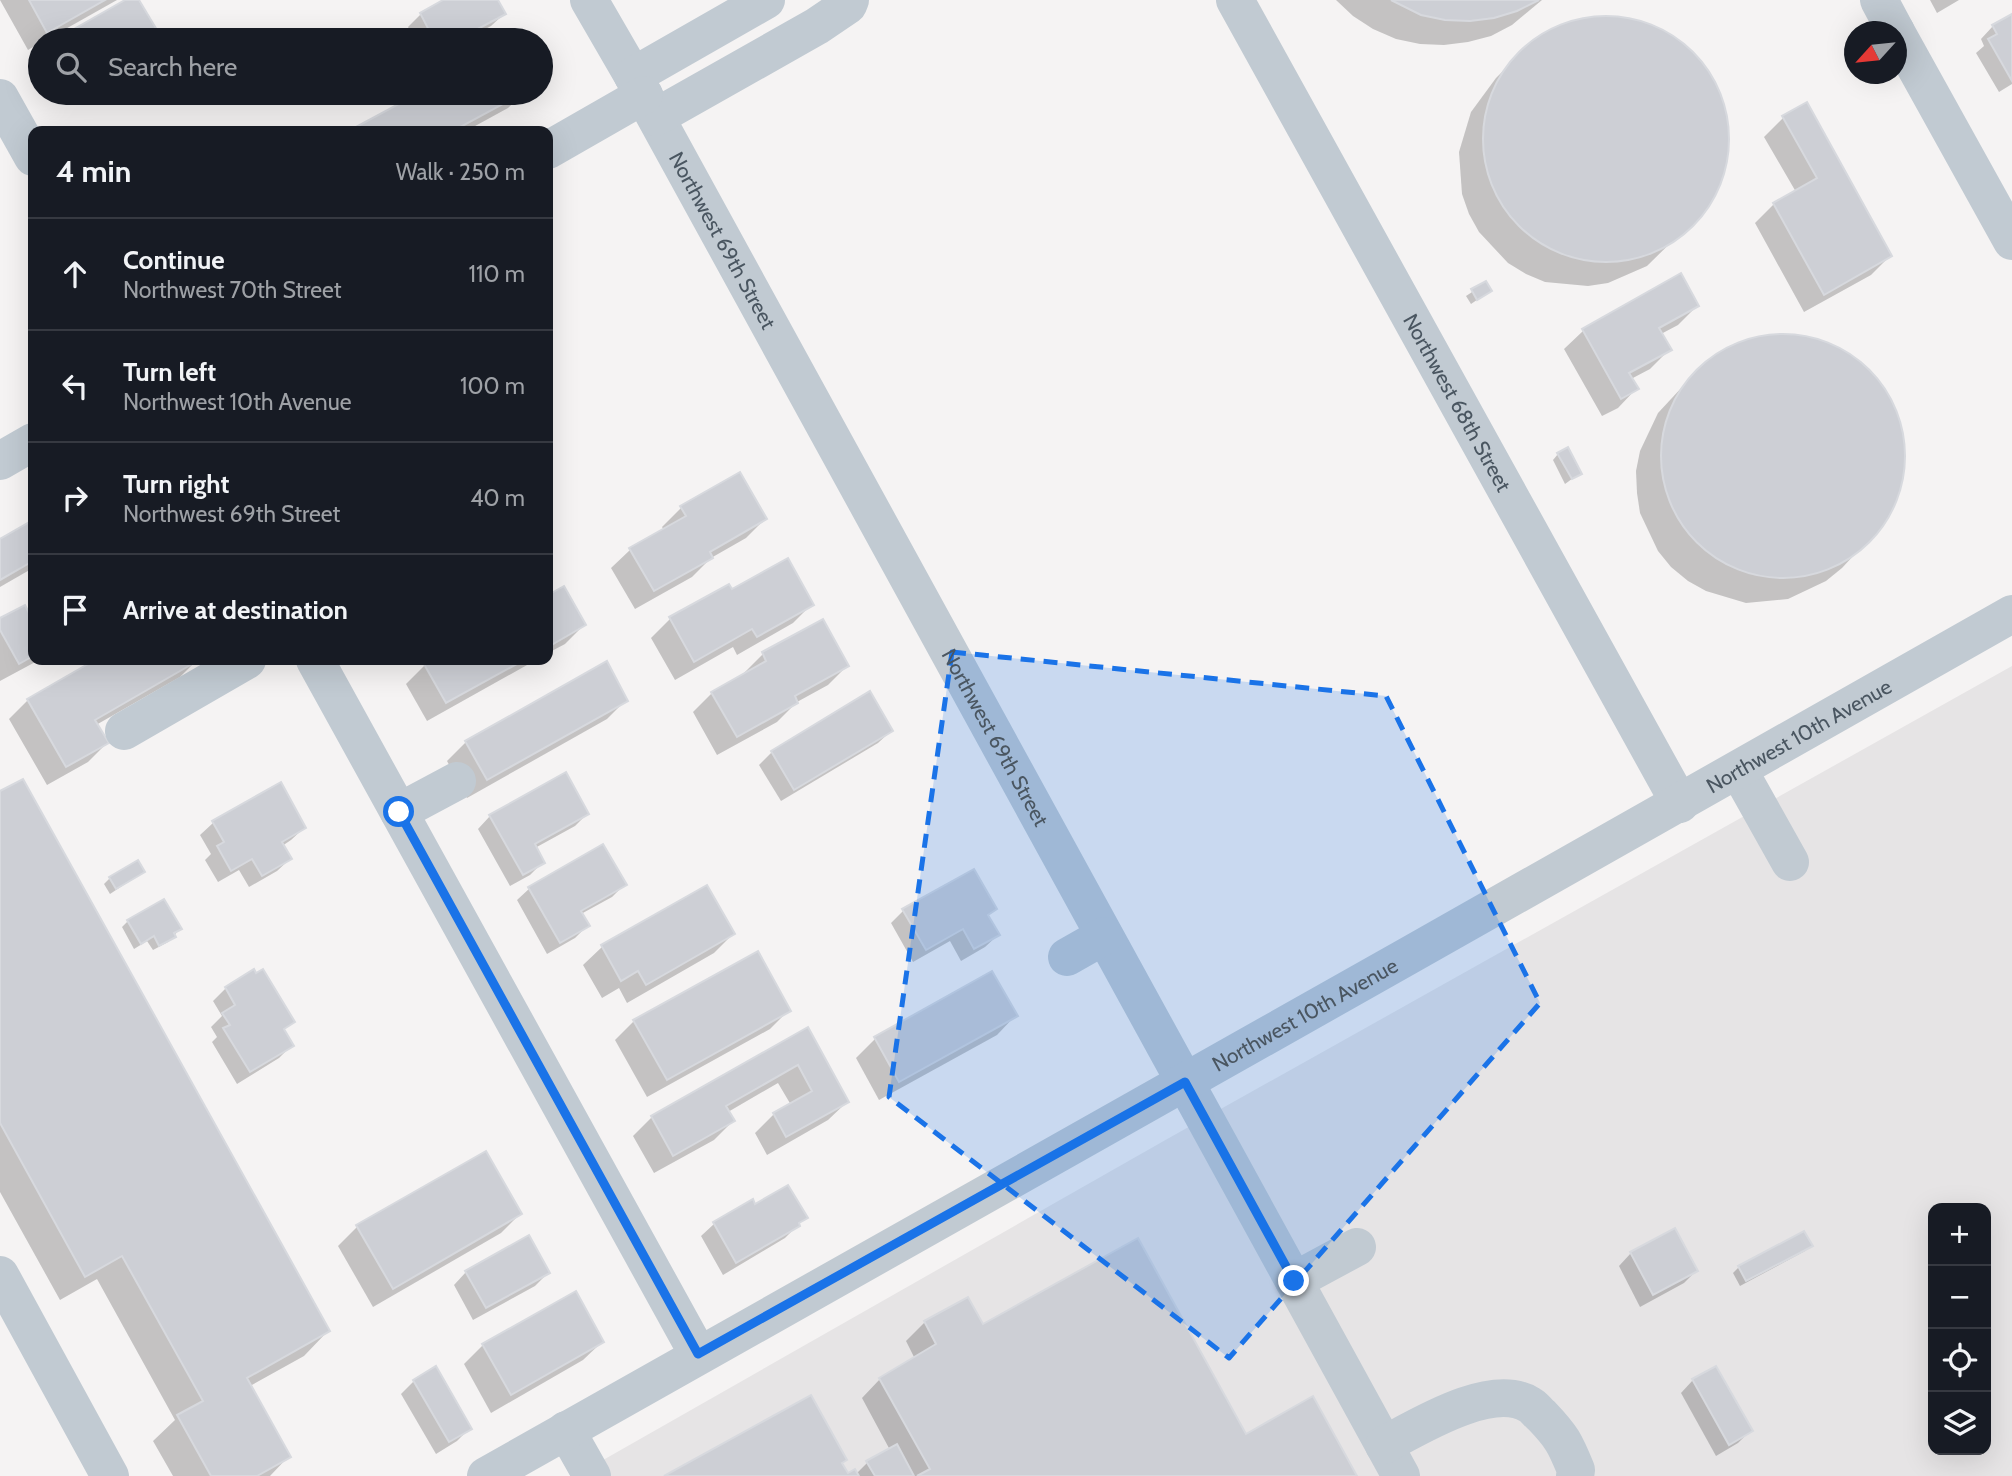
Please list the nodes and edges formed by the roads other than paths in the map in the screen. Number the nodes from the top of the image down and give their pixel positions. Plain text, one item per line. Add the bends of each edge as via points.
1 (589, 0) edge
2 (766, 0) edge
3 (850, 0) edge
4 (1235, 0) edge
5 (1879, 0) edge
6 (1890, 21) edge
7 (1907, 52) edge
8 (644, 96) junction
9 (0, 98) edge
10 (553, 147) edge
11 (28, 148) edge
12 (2012, 241) edge
13 (28, 445) edge
14 (0, 461) edge
15 (2012, 614) edge
16 (238, 665) edge
17 (318, 665) edge
18 (124, 731) dead end
19 (1739, 771) junction
20 (457, 781) dead end
21 (1680, 804) junction
22 (399, 812) junction
23 (1790, 862) dead end
24 (1104, 936) junction
25 (1067, 957) dead end
26 (1185, 1082) junction
27 (1357, 1247) dead end
28 (0, 1275) edge
29 (1294, 1281) junction
30 (698, 1354) junction
31 (566, 1430) junction
32 (1392, 1460) edge
33 (110, 1476) edge
34 (486, 1476) edge
35 (592, 1476) edge
36 (1575, 1476) edge

1 - 8 street, Northwest 69th Street
2 - 8 street
3 - 8 street via 817,26
4 - 21 street, Northwest 68th Street
5 - 6 street
7 - 12 street
8 - 10 street
8 - 24 street, Northwest 69th Street
9 - 11 street
13 - 14 street
15 - 19 street, Northwest 10th Avenue
16 - 18 street
17 - 22 street
19 - 21 street, Northwest 10th Avenue
19 - 23 street
20 - 22 street
21 - 26 street, Northwest 10th Avenue
22 - 30 street
24 - 25 street
24 - 26 street, Northwest 69th Street
26 - 29 street, Northwest 69th Street
26 - 30 street, Northwest 10th Avenue
27 - 29 street
28 - 33 street
29 - 32 street, Northwest 69th Street
30 - 31 street, Northwest 10th Avenue
31 - 34 street, Northwest 10th Avenue
31 - 35 street
32 - 36 street via 1434,1419 1469,1405 1506,1398 1530,1405 1563,1438

